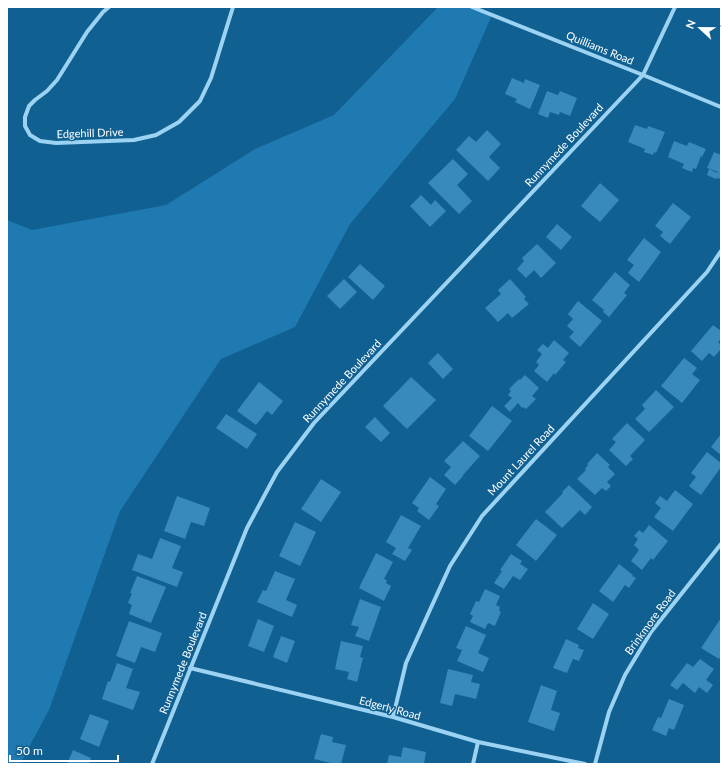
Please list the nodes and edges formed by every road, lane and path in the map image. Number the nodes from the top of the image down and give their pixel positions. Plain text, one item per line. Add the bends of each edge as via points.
1 (109, 7) edge
2 (233, 7) edge
3 (472, 7) edge
4 (675, 7) edge
5 (643, 75) junction
6 (721, 106) edge
7 (721, 251) edge
8 (721, 544) edge
9 (190, 668) junction
10 (393, 717) junction
11 (478, 742) junction
12 (152, 764) edge
13 (473, 764) edge
14 (585, 764) edge
15 (595, 764) edge

1 - 2 street, Edgehill Drive via 87,32 56,80 29,106 25,116 26,126 30,135 40,141 56,144 134,140 156,135 179,122 200,102 211,78
3 - 5 street, Quilliams Road
4 - 5 street, Runnymede Boulevard
5 - 6 street, Quilliams Road
5 - 9 street, Runnymede Boulevard via 314,423 277,472 247,528
7 - 10 street, Mount Laurel Road via 707,272 482,516 450,566 408,656
8 - 15 street, Brinkmore Road via 651,632 625,675 609,712
9 - 10 street, Edgerly Road
9 - 12 street, Runnymede Boulevard
10 - 11 street, Edgerly Road
11 - 13 street
11 - 14 street, Edgerly Road

